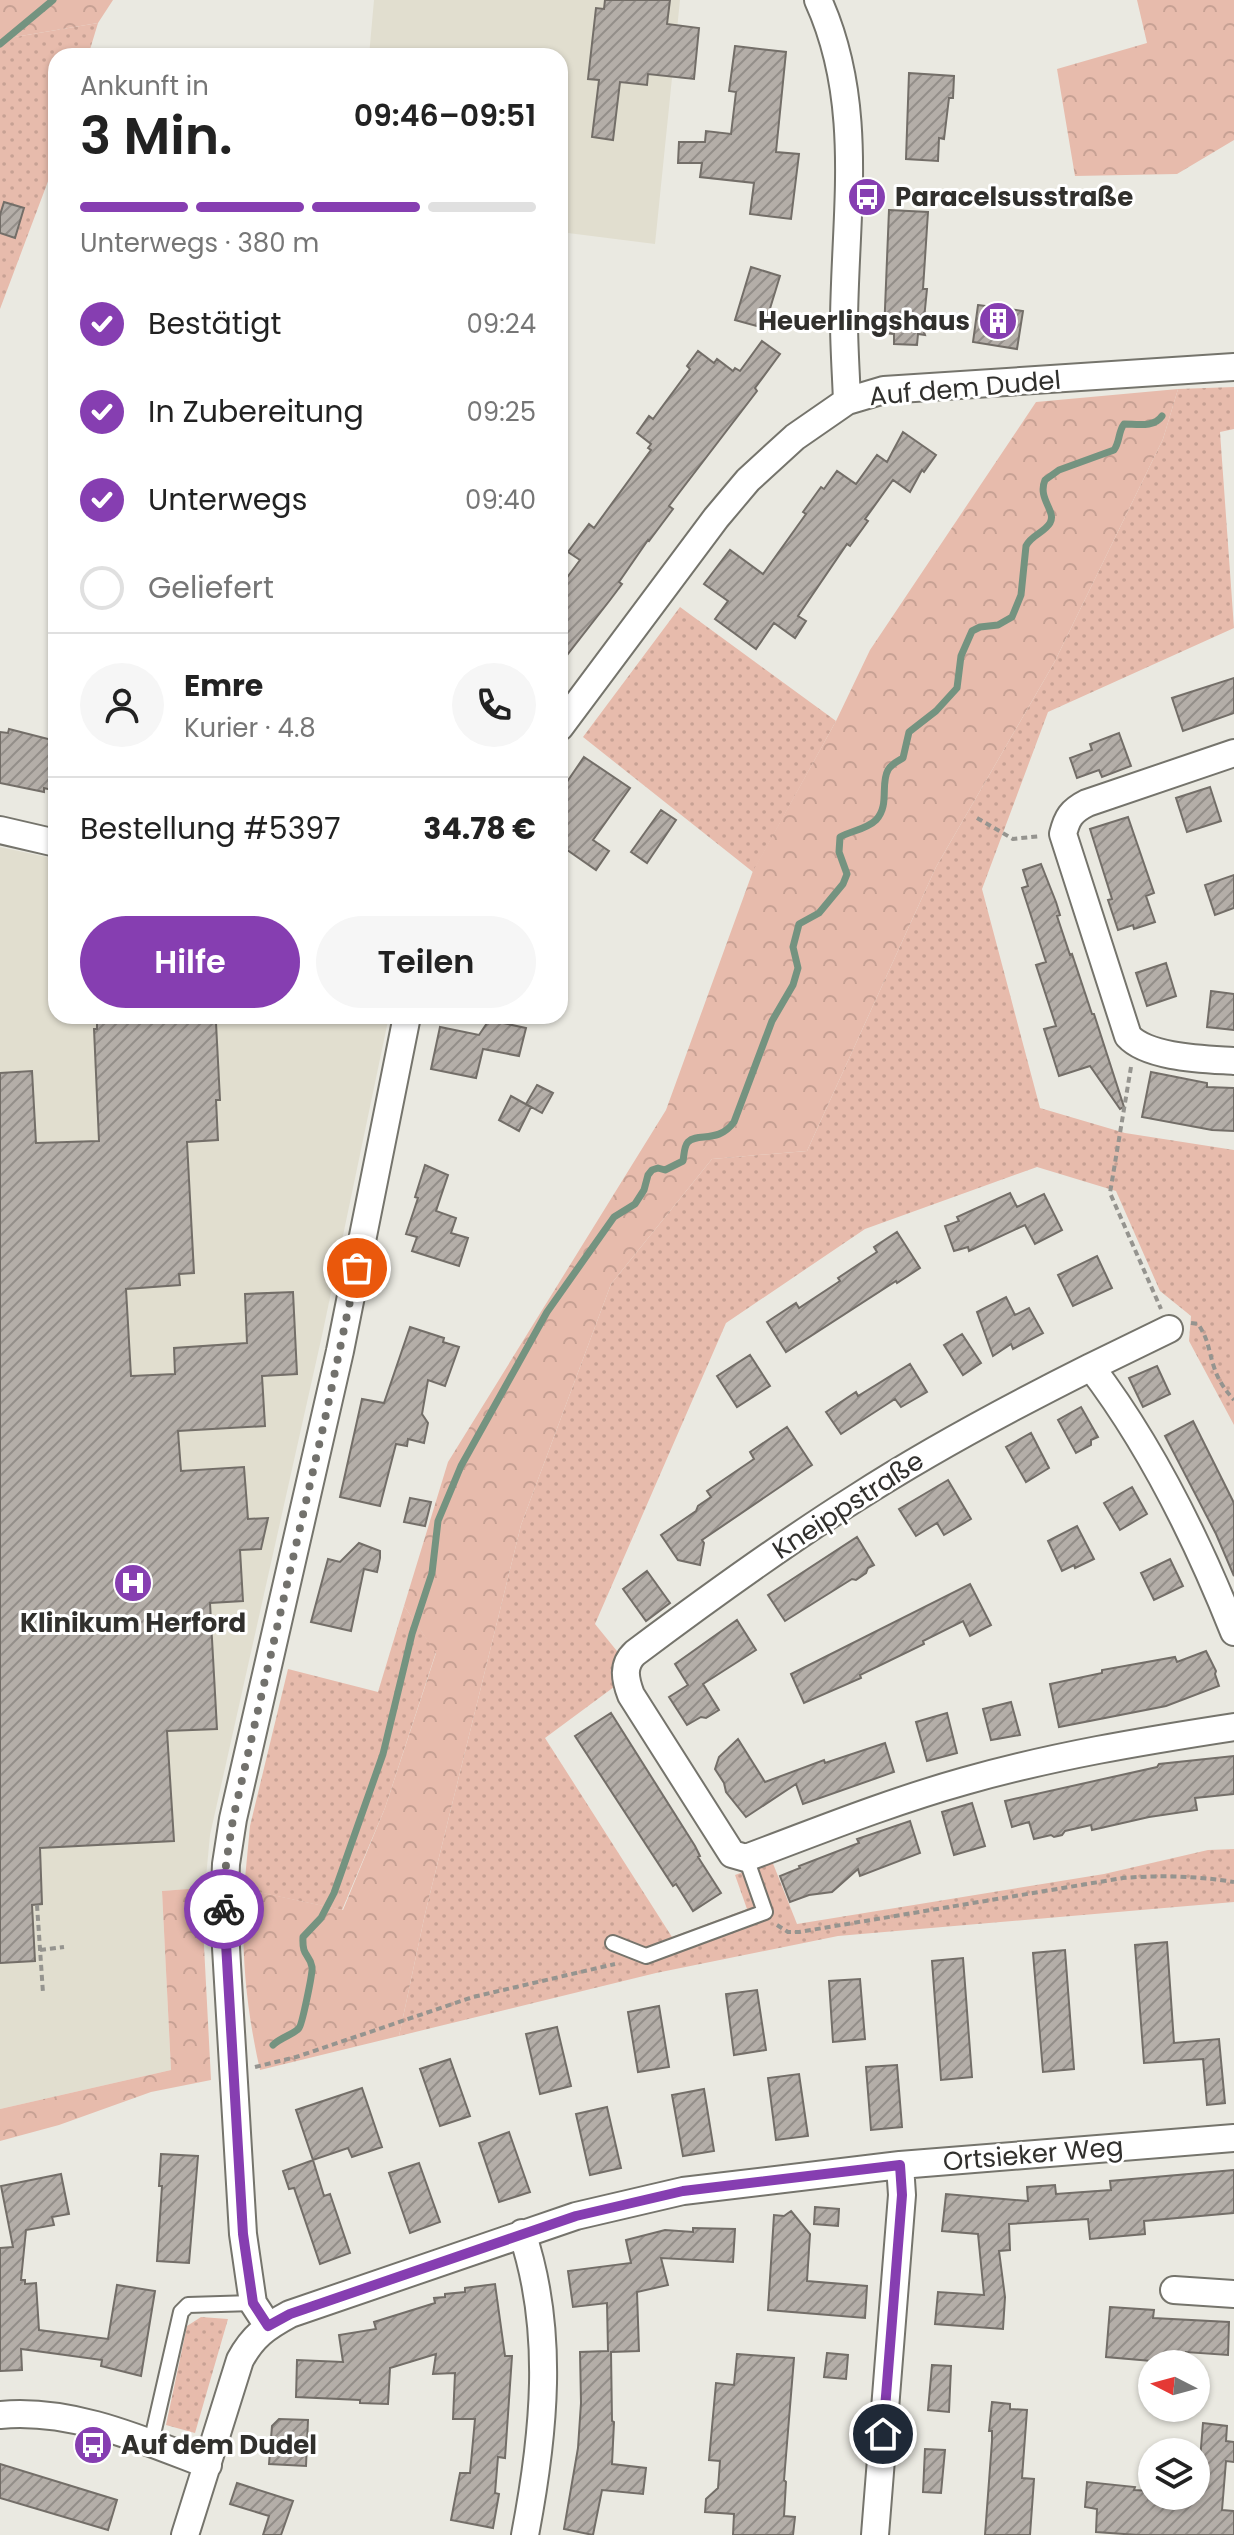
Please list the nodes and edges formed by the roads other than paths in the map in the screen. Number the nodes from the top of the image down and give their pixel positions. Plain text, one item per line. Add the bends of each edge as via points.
1 (818, 0) edge
2 (1234, 367) edge
3 (847, 401) junction
4 (568, 716) edge
5 (1234, 753) edge
6 (0, 830) edge
7 (48, 841) edge
8 (405, 1024) edge
9 (1234, 1061) edge
10 (1169, 1329) road end
11 (1091, 1367) junction
12 (1234, 1632) edge
13 (1234, 1727) edge
14 (746, 1858) junction
15 (613, 1943) dead end
16 (1234, 2138) edge
17 (900, 2165) junction
18 (522, 2233) junction
19 (1174, 2290) dead end
20 (1234, 2294) edge
21 (253, 2303) junction
22 (268, 2326) junction
23 (0, 2415) edge
24 (151, 2443) junction
25 (208, 2465) junction
26 (185, 2535) edge
27 (525, 2535) edge
28 (875, 2535) edge

1 - 3 street via 845,90 850,145
2 - 3 street, Auf dem Dudel via 884,390
3 - 4 street, Auf dem Dudel via 795,437 748,480
5 - 9 street via 1072,810 1063,834 1128,1036 1135,1045
6 - 7 street
8 - 21 street via 340,1351 226,1864 233,2072 243,2234
10 - 11 street, Kneippstraße
11 - 12 street via 1186,1522
11 - 14 street, Kneippstraße via 973,1427 855,1498 628,1659 631,1695 732,1854
13 - 14 street via 965,1780
14 - 15 lane via 765,1912 646,1956
16 - 17 street, Ortsieker Weg
17 - 18 street, Ortsieker Weg via 683,2191
17 - 28 street via 902,2195
18 - 22 street, Ortsieker Weg
18 - 27 street via 532,2263 543,2358 542,2416
19 - 20 street
21 - 22 street
21 - 24 lane via 188,2305 181,2312
22 - 25 street, Ortsieker Weg via 240,2360
23 - 24 street via 79,2421
24 - 25 street
25 - 26 street, Ortsieker Weg

